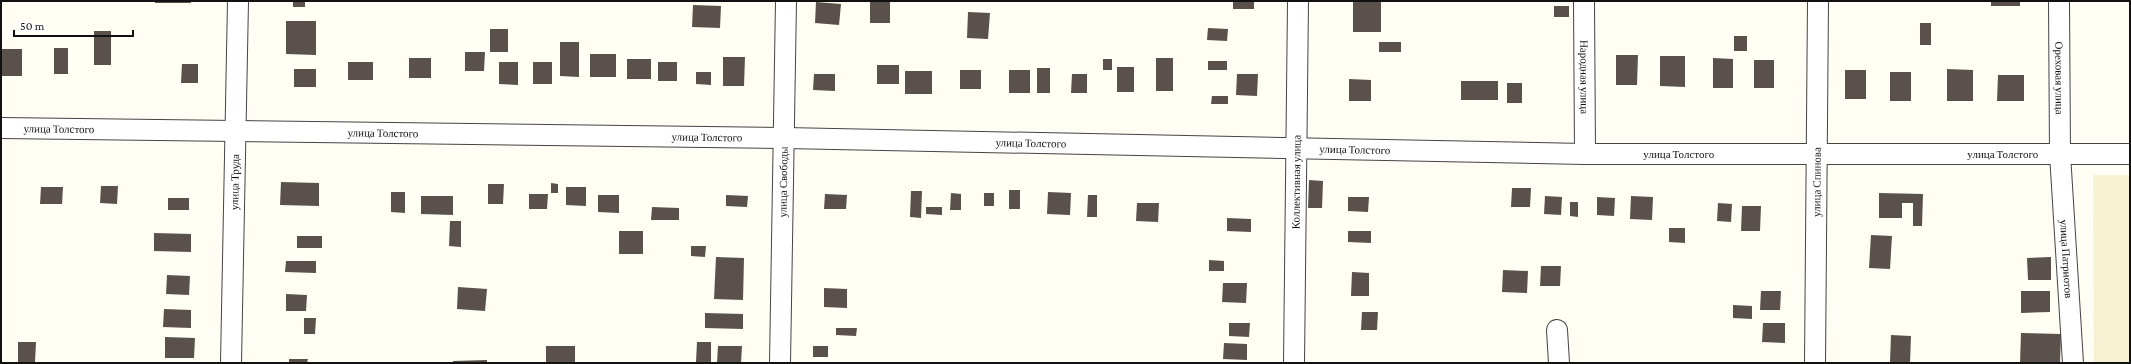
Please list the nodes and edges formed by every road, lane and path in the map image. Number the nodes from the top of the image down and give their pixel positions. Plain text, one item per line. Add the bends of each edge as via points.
1 (238, 1) edge
2 (786, 1) edge
3 (1298, 1) edge
4 (1584, 1) edge
5 (1818, 1) edge
6 (2059, 1) edge
7 (1, 128) edge
8 (236, 130) junction
9 (785, 138) junction
10 (1295, 148) junction
11 (1585, 154) junction
12 (1818, 154) junction
13 (2060, 154) junction
14 (2130, 154) edge
15 (1557, 330) dead end
16 (231, 363) edge
17 (780, 363) edge
18 (1294, 363) edge
19 (1559, 363) edge
20 (1815, 363) edge
21 (2073, 363) edge

1 - 8 street, улица Труда
2 - 9 street, улица Свободы
3 - 10 street, Коллективная улица
4 - 11 street, Народная улица
5 - 12 street, улица Спинова
6 - 13 street, Ореховая улица
7 - 8 street, улица Толстого
8 - 9 street, улица Толстого
8 - 16 street, улица Труда
9 - 10 street, улица Толстого
9 - 17 street, улица Свободы
10 - 11 street, улица Толстого
10 - 18 street, Коллективная улица
11 - 12 street, улица Толстого
12 - 13 street, улица Толстого
12 - 20 street, улица Спинова
13 - 14 street, улица Толстого
13 - 21 street, улица Патриотов
15 - 19 street

